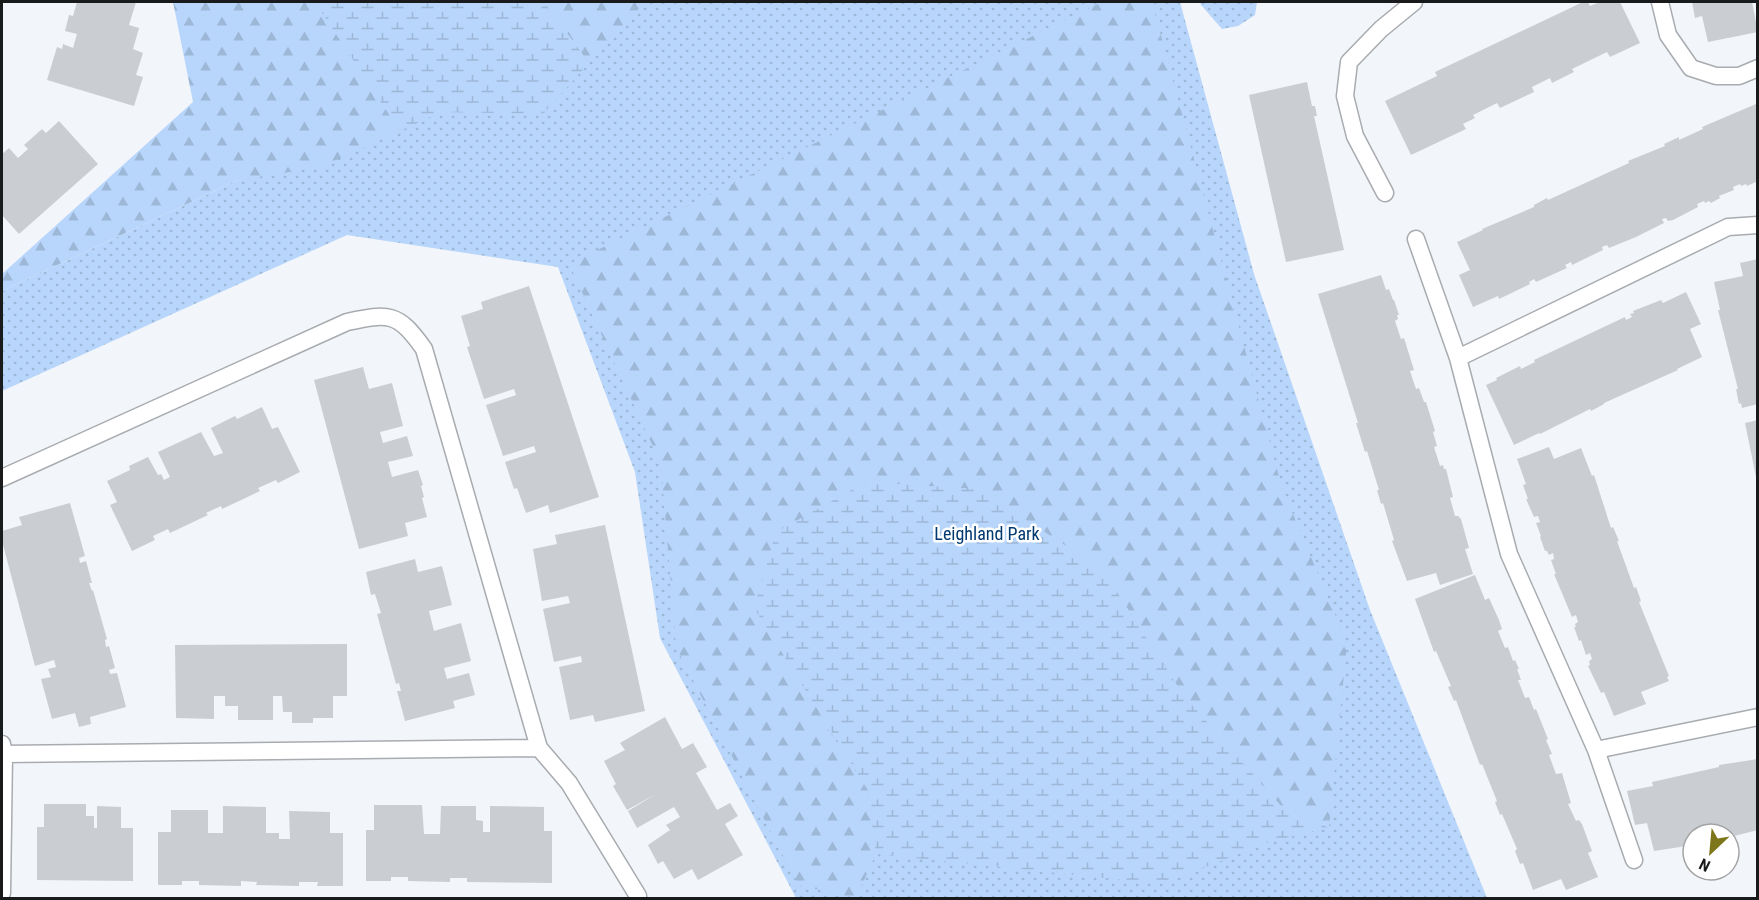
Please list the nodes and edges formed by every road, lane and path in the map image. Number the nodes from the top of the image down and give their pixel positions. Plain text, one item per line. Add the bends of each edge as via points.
1 (1414, 2) edge
2 (1660, 2) edge
3 (1758, 68) edge
4 (1385, 193) dead end
5 (1758, 225) edge
6 (1416, 239) dead end
7 (1458, 358) junction
8 (2, 478) edge
9 (1758, 717) edge
10 (539, 747) junction
11 (2, 750) edge
12 (1596, 750) junction
13 (1634, 860) dead end
14 (2, 893) edge
15 (638, 896) dead end

1 - 4 lane via 1349,62 1345,96 1355,136
2 - 3 lane via 1668,35 1691,68 1716,76 1739,76
5 - 7 lane via 1728,227
6 - 7 lane
7 - 12 lane via 1509,554
8 - 10 lane via 347,322 378,315 394,319 410,329 424,349
9 - 12 lane
10 - 11 lane
10 - 15 lane via 569,783
11 - 14 lane
12 - 13 lane

